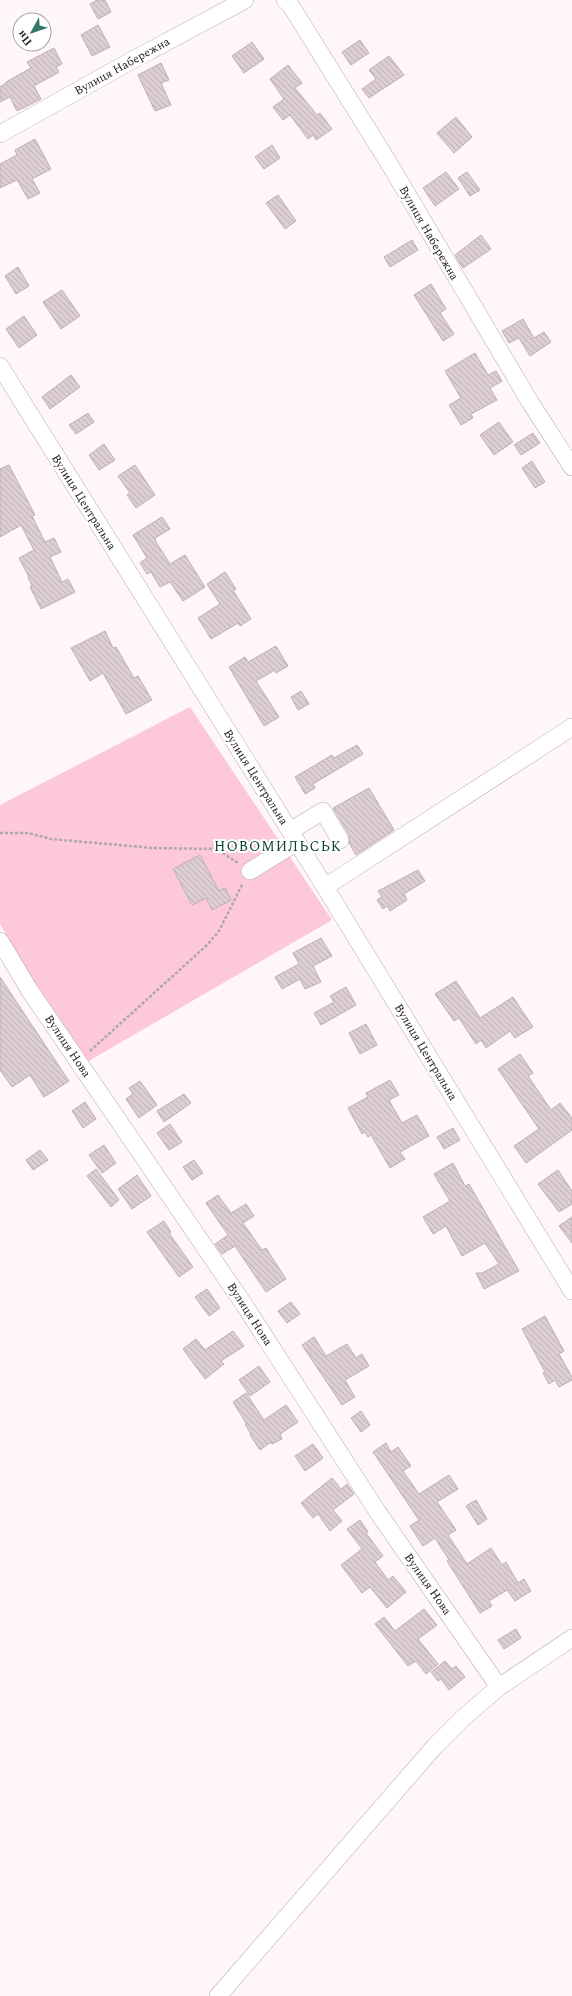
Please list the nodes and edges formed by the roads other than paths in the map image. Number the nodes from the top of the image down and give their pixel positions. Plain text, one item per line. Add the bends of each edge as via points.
1 (245, 0) edge
2 (285, 0) edge
3 (0, 134) edge
4 (0, 366) edge
5 (572, 467) edge
6 (572, 728) edge
7 (294, 837) junction
8 (340, 840) dead end
9 (250, 872) road end
10 (325, 887) junction
11 (0, 941) edge
12 (572, 1292) edge
13 (572, 1638) edge
14 (499, 1687) junction
15 (218, 1996) edge

1 - 3 street, Вулиця Набережна
2 - 5 street, Вулиця Набережна via 390,165 518,382
4 - 7 street, Вулиця Центральна
6 - 10 street
7 - 8 street via 323,811
7 - 9 street
7 - 10 street, Вулиця Центральна
10 - 12 street, Вулиця Центральна
11 - 14 street, Вулиця Нова via 30,991 245,1306 377,1511
13 - 14 street
14 - 15 street via 462,1718 435,1746

